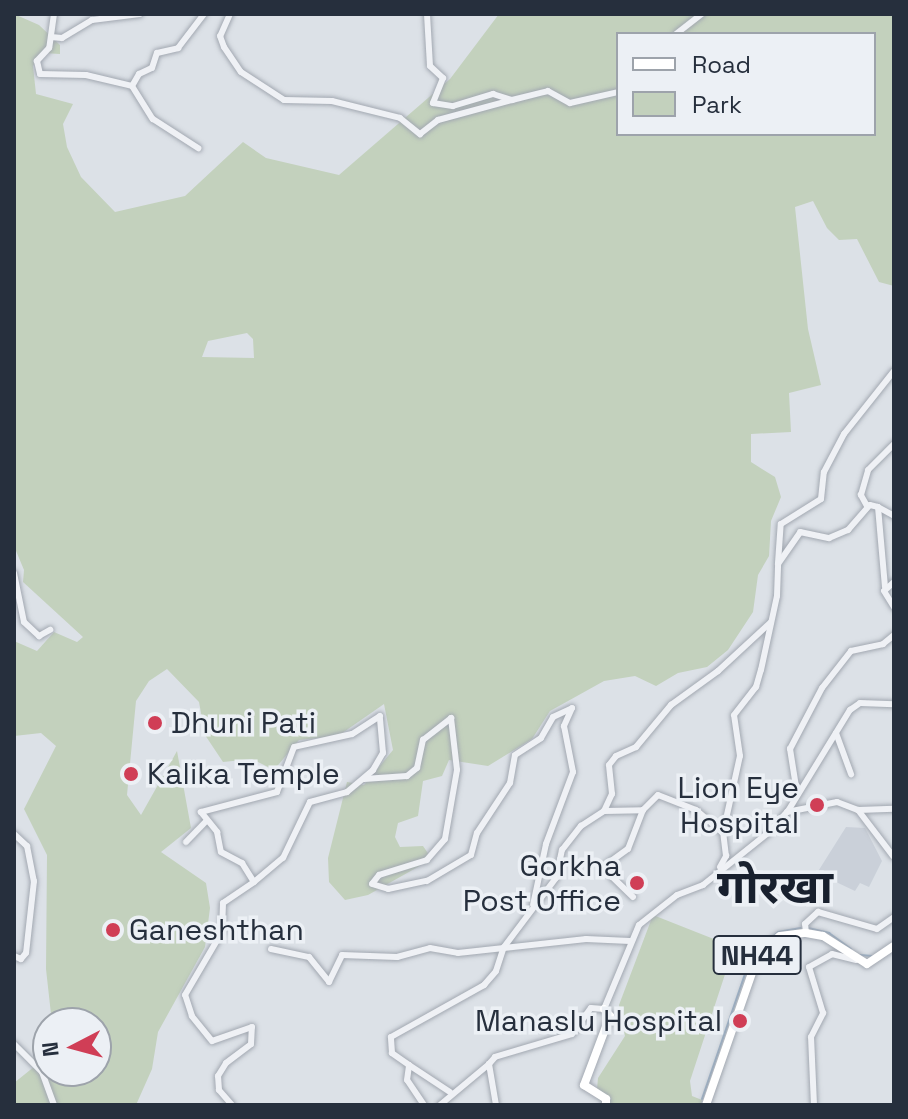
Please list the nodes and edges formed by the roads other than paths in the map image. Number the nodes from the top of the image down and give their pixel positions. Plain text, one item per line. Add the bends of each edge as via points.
1 (54, 14) edge
2 (140, 14) edge
3 (204, 14) edge
4 (230, 14) edge
5 (427, 14) edge
6 (702, 14) edge
7 (679, 32) edge
8 (51, 37) junction
9 (132, 86) junction
10 (616, 92) edge
11 (512, 100) junction
12 (198, 148) dead end
13 (894, 371) edge
14 (894, 444) edge
15 (867, 506) junction
16 (878, 507) junction
17 (894, 516) edge
18 (778, 564) junction
19 (14, 573) edge
20 (894, 582) edge
21 (885, 587) junction
22 (894, 607) edge
23 (771, 622) junction
24 (50, 630) dead end
25 (894, 635) edge
26 (894, 704) edge
27 (836, 729) junction
28 (851, 774) dead end
29 (363, 779) junction
30 (797, 793) junction
31 (894, 809) edge
32 (643, 810) junction
33 (858, 810) junction
34 (604, 811) junction
35 (787, 812) junction
36 (206, 821) junction
37 (723, 833) junction
38 (14, 834) edge
39 (186, 842) dead end
40 (893, 856) edge
41 (719, 871) junction
42 (254, 882) junction
43 (633, 897) dead end
44 (533, 905) junction
45 (894, 917) edge
46 (806, 933) junction
47 (630, 941) junction
48 (894, 946) edge
49 (504, 947) junction
50 (271, 949) dead end
51 (14, 956) edge
52 (856, 960) junction
53 (604, 1009) junction
54 (14, 1044) edge
55 (489, 1064) junction
56 (409, 1065) junction
57 (450, 1092) junction
58 (54, 1105) edge
59 (232, 1105) edge
60 (424, 1105) edge
61 (440, 1105) edge
62 (496, 1105) edge
63 (606, 1105) edge
64 (706, 1105) edge
65 (814, 1105) edge

1 - 8 street
2 - 8 street via 92,20 62,38
3 - 9 street via 178,48 157,53 152,68 139,74
4 - 11 street via 220,36 224,47 241,72 284,100 332,101 400,118 420,134 438,120
5 - 11 street via 430,66 443,78 433,103 453,106 493,94
6 - 7 street
8 - 9 street via 37,61 40,74 86,75
9 - 12 street via 153,119
10 - 11 street via 570,103 548,91
13 - 18 street via 844,434 824,472 821,499 781,524
14 - 15 street via 868,470 861,495
15 - 16 street
15 - 18 street via 848,530 829,538 800,532
16 - 17 street
16 - 21 street
18 - 23 street
19 - 24 street via 24,622 39,636
20 - 21 street
21 - 22 street
23 - 34 street via 671,705 636,747 616,756 609,765 612,794
23 - 37 street via 756,687 734,715 740,756
25 - 30 street via 883,644 851,651 822,688 790,749
26 - 27 street via 860,703
27 - 28 street via 835,741
27 - 30 street
29 - 36 street via 383,753 380,716 352,734 303,741 289,756 277,792 239,804 212,805 201,812
29 - 42 street via 347,792 310,802 283,858
29 - 44 street via 407,776 417,768 423,740 451,718 457,770 445,839 427,860 379,875 372,884 388,889 427,881 471,855 477,833 510,783 515,755 541,738 553,717 572,708 564,726 573,772 546,844
30 - 35 street
31 - 33 street
32 - 34 street
32 - 37 street via 664,794 696,810
32 - 43 street via 628,849 607,864 612,877
33 - 35 street via 837,802
33 - 40 street
34 - 44 street via 581,826 562,850 559,873
35 - 41 street
36 - 39 street
36 - 42 street via 217,832 221,852 242,863
37 - 41 street via 726,856
38 - 51 street via 27,846 34,881 26,953 21,959
41 - 47 street via 672,899 639,925
42 - 59 street via 223,903 222,932 184,999 212,1041 252,1027 251,1044 218,1076 219,1090
44 - 49 street
45 - 46 street via 877,929 818,912 805,924
46 - 52 main road, NH44 via 831,941
46 - 64 main road, NH44 via 780,936 758,953
47 - 49 street via 622,937
47 - 53 street
48 - 52 main road via 873,963
49 - 50 street via 458,953 430,948 397,957 342,955 329,982 309,957
49 - 56 street via 496,971 484,985 391,1037 392,1053
52 - 65 street via 832,954 809,967 823,1013 811,1037
53 - 55 street via 591,1008 572,1034 519,1048
53 - 63 main road via 610,1017 584,1085 606,1099
54 - 58 street via 42,1072
55 - 57 street
55 - 62 street
56 - 57 street
56 - 60 street via 407,1080
57 - 61 street

